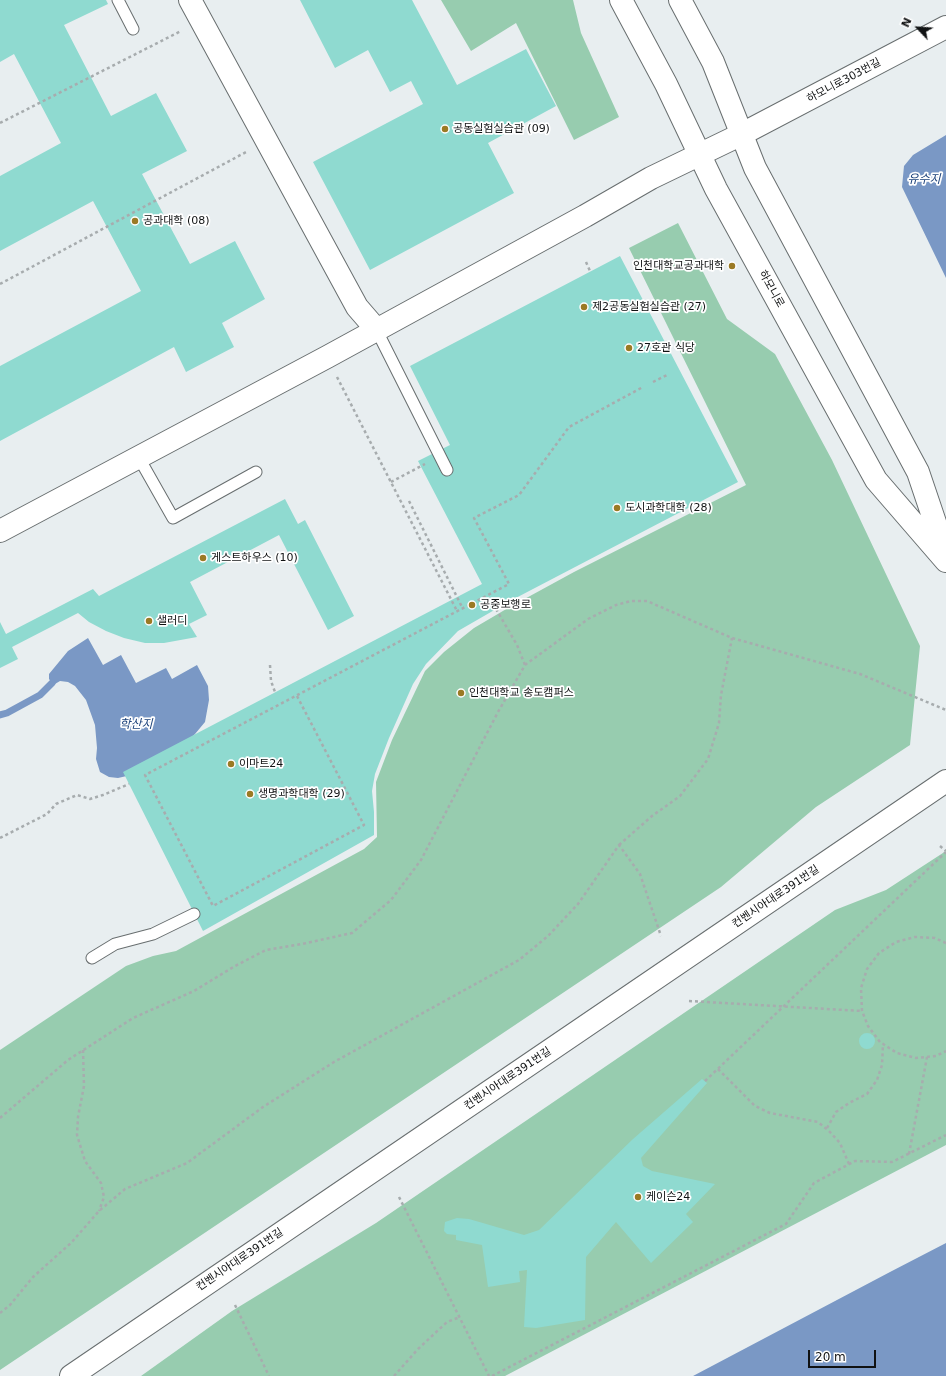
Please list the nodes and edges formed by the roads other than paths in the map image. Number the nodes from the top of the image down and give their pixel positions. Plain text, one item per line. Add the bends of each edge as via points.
1 (118, 0) edge
2 (190, 0) edge
3 (622, 0) edge
4 (680, 0) edge
5 (946, 27) edge
6 (133, 28) dead end
7 (742, 134) junction
8 (700, 156) junction
9 (376, 329) junction
10 (139, 458) junction
11 (447, 470) dead end
12 (256, 472) dead end
13 (0, 531) edge
14 (946, 555) edge
15 (946, 561) edge
16 (946, 781) edge
17 (194, 914) dead end
18 (92, 958) dead end
19 (71, 1376) edge

1 - 6 lane
2 - 9 street via 357,307
3 - 8 street, 하모니로
4 - 7 street via 713,62
5 - 7 street, 하모니로303번길
7 - 8 street, 하모니로303번길
7 - 14 street via 755,168 918,472
8 - 9 street, 하모니로303번길 via 651,178
8 - 15 street, 하모니로 via 876,480
9 - 10 street, 하모니로303번길
9 - 11 lane
10 - 12 lane via 173,518
10 - 13 street, 하모니로303번길
16 - 19 street, 컨벤시아대로391번길
17 - 18 lane via 153,934 115,944

